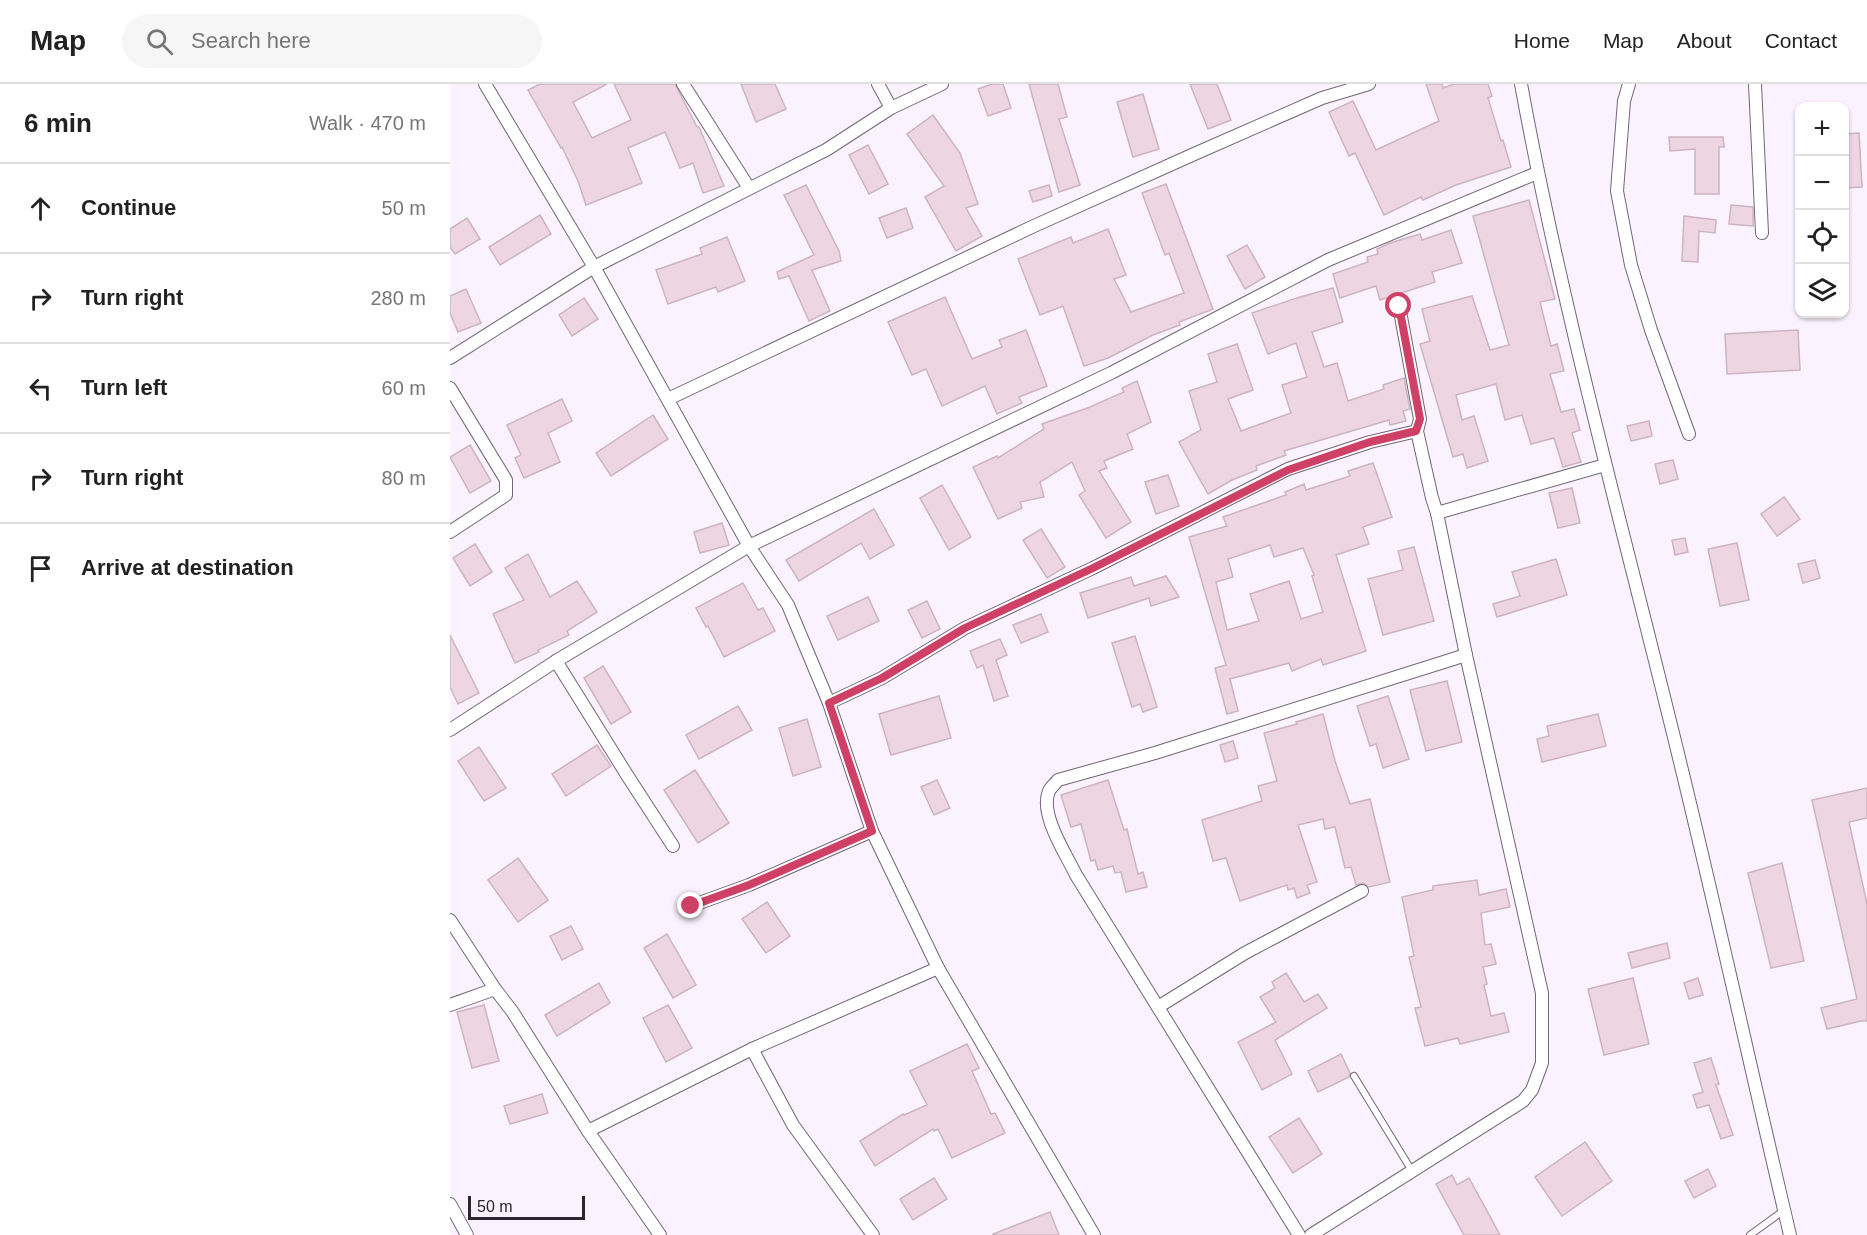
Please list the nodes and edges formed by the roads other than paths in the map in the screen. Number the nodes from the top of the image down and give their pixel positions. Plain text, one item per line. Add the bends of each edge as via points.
1 (485, 84) edge
2 (683, 84) edge
3 (878, 84) edge
4 (942, 84) edge
5 (1369, 84) edge
6 (1521, 84) edge
7 (1629, 84) edge
8 (1755, 84) edge
9 (891, 108) junction
10 (1537, 173) junction
11 (749, 188) junction
12 (1762, 233) dead end
13 (594, 267) junction
14 (1399, 306) dead end
15 (450, 358) edge
16 (450, 388) edge
17 (668, 399) junction
18 (1416, 431) junction
19 (1689, 434) dead end
20 (1605, 465) junction
21 (1437, 513) junction
22 (450, 532) edge
23 (749, 546) junction
24 (1466, 655) junction
25 (556, 661) junction
26 (829, 703) junction
27 (450, 730) edge
28 (872, 831) junction
29 (674, 846) dead end
30 (1362, 891) dead end
31 (691, 906) dead end
32 (450, 920) edge
33 (938, 968) junction
34 (495, 989) junction
35 (450, 1005) edge
36 (1158, 1007) junction
37 (752, 1049) junction
38 (1354, 1076) dead end
39 (588, 1131) junction
40 (1412, 1172) junction
41 (450, 1204) edge
42 (1784, 1210) junction
43 (467, 1235) edge
44 (660, 1235) edge
45 (873, 1235) edge
46 (1094, 1235) edge
47 (1299, 1235) edge
48 (1311, 1235) edge
49 (1750, 1235) edge
50 (1790, 1235) edge

1 - 13 street
2 - 11 street
3 - 9 street
4 - 9 street
5 - 17 street via 1322,98 1107,193
6 - 10 street
7 - 19 street via 1624,101 1617,191 1631,265
8 - 12 street
9 - 11 street via 826,150
10 - 20 street
10 - 23 street via 1328,260 1111,373
11 - 13 street
13 - 15 street
13 - 17 street
14 - 18 street via 1420,419
16 - 22 street via 506,480 506,495
17 - 23 street
18 - 21 street
18 - 26 street via 1288,470 965,628 882,678
20 - 21 street
20 - 42 street via 1681,767
21 - 24 street
23 - 25 street
23 - 26 street via 788,605
24 - 36 street via 1058,780 1047,800 1048,814 1076,875
24 - 40 street via 1542,993 1542,1063 1532,1090 1523,1101
25 - 27 street
25 - 29 street
26 - 28 street
28 - 31 street
28 - 33 street
30 - 36 street via 1245,953
32 - 34 street
33 - 37 street
33 - 46 street
34 - 35 street
34 - 39 street
36 - 47 street
37 - 39 street
37 - 45 street via 793,1125
38 - 40 lane
39 - 44 street
40 - 48 street
41 - 43 street
42 - 49 lane
42 - 50 street

